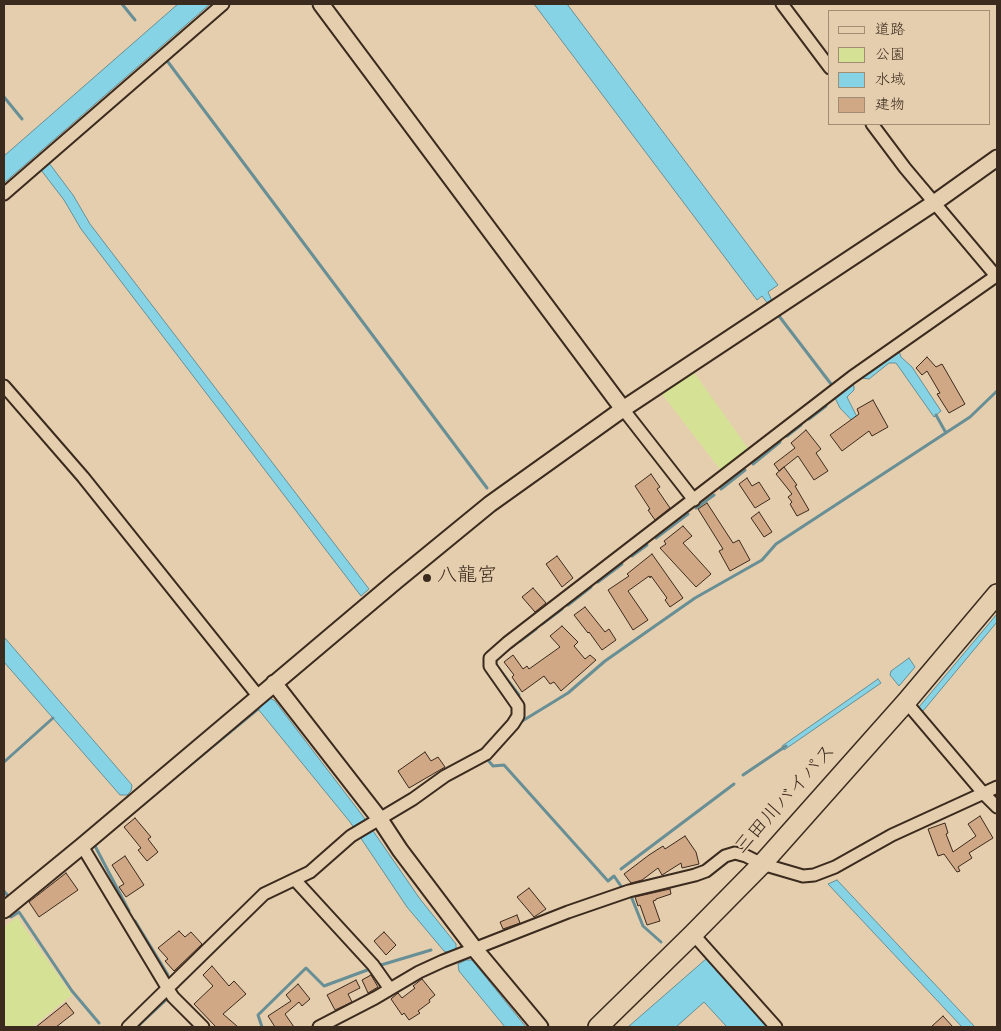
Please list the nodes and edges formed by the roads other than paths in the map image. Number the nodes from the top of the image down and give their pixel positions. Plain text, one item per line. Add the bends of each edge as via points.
1 (223, 4) edge
2 (321, 4) edge
3 (782, 4) edge
4 (828, 65) edge
5 (873, 125) edge
6 (997, 158) edge
7 (4, 194) edge
8 (934, 203) junction
9 (996, 277) edge
10 (4, 386) edge
11 (623, 409) junction
12 (694, 500) junction
13 (997, 594) edge
14 (274, 683) junction
15 (259, 697) junction
16 (906, 702) junction
17 (997, 788) edge
18 (984, 794) junction
19 (997, 807) edge
20 (376, 821) junction
21 (82, 846) junction
22 (762, 864) junction
23 (295, 880) junction
24 (4, 910) edge
25 (693, 934) junction
26 (474, 948) junction
27 (168, 989) junction
28 (390, 989) junction
29 (128, 1027) edge
30 (203, 1027) edge
31 (319, 1027) edge
32 (540, 1027) edge
33 (598, 1027) edge
34 (776, 1027) edge

1 - 7 street
2 - 11 street
3 - 4 street
5 - 8 street
6 - 8 street
8 - 9 street
8 - 11 street
9 - 12 street via 852,377
10 - 15 street via 83,477
11 - 12 street
11 - 14 street via 490,504
12 - 20 street via 490,658 490,666 518,706 518,716 486,754 445,776
13 - 16 highway, 三田川バイパス
14 - 15 street
14 - 20 street
15 - 21 street
16 - 18 street
16 - 22 highway, 三田川バイパス
17 - 18 street
18 - 19 street
18 - 22 street via 892,835 814,875 803,876
20 - 23 street via 343,841 310,872
20 - 26 street
21 - 24 street
21 - 27 street
22 - 25 highway, 三田川バイパス
22 - 26 street via 735,853 724,856 695,875 630,891
23 - 27 street via 264,894
23 - 28 street via 373,965
25 - 33 highway, 三田川バイパス
25 - 34 street
26 - 28 street via 419,972
26 - 32 street
27 - 29 street
27 - 30 street
28 - 31 street

